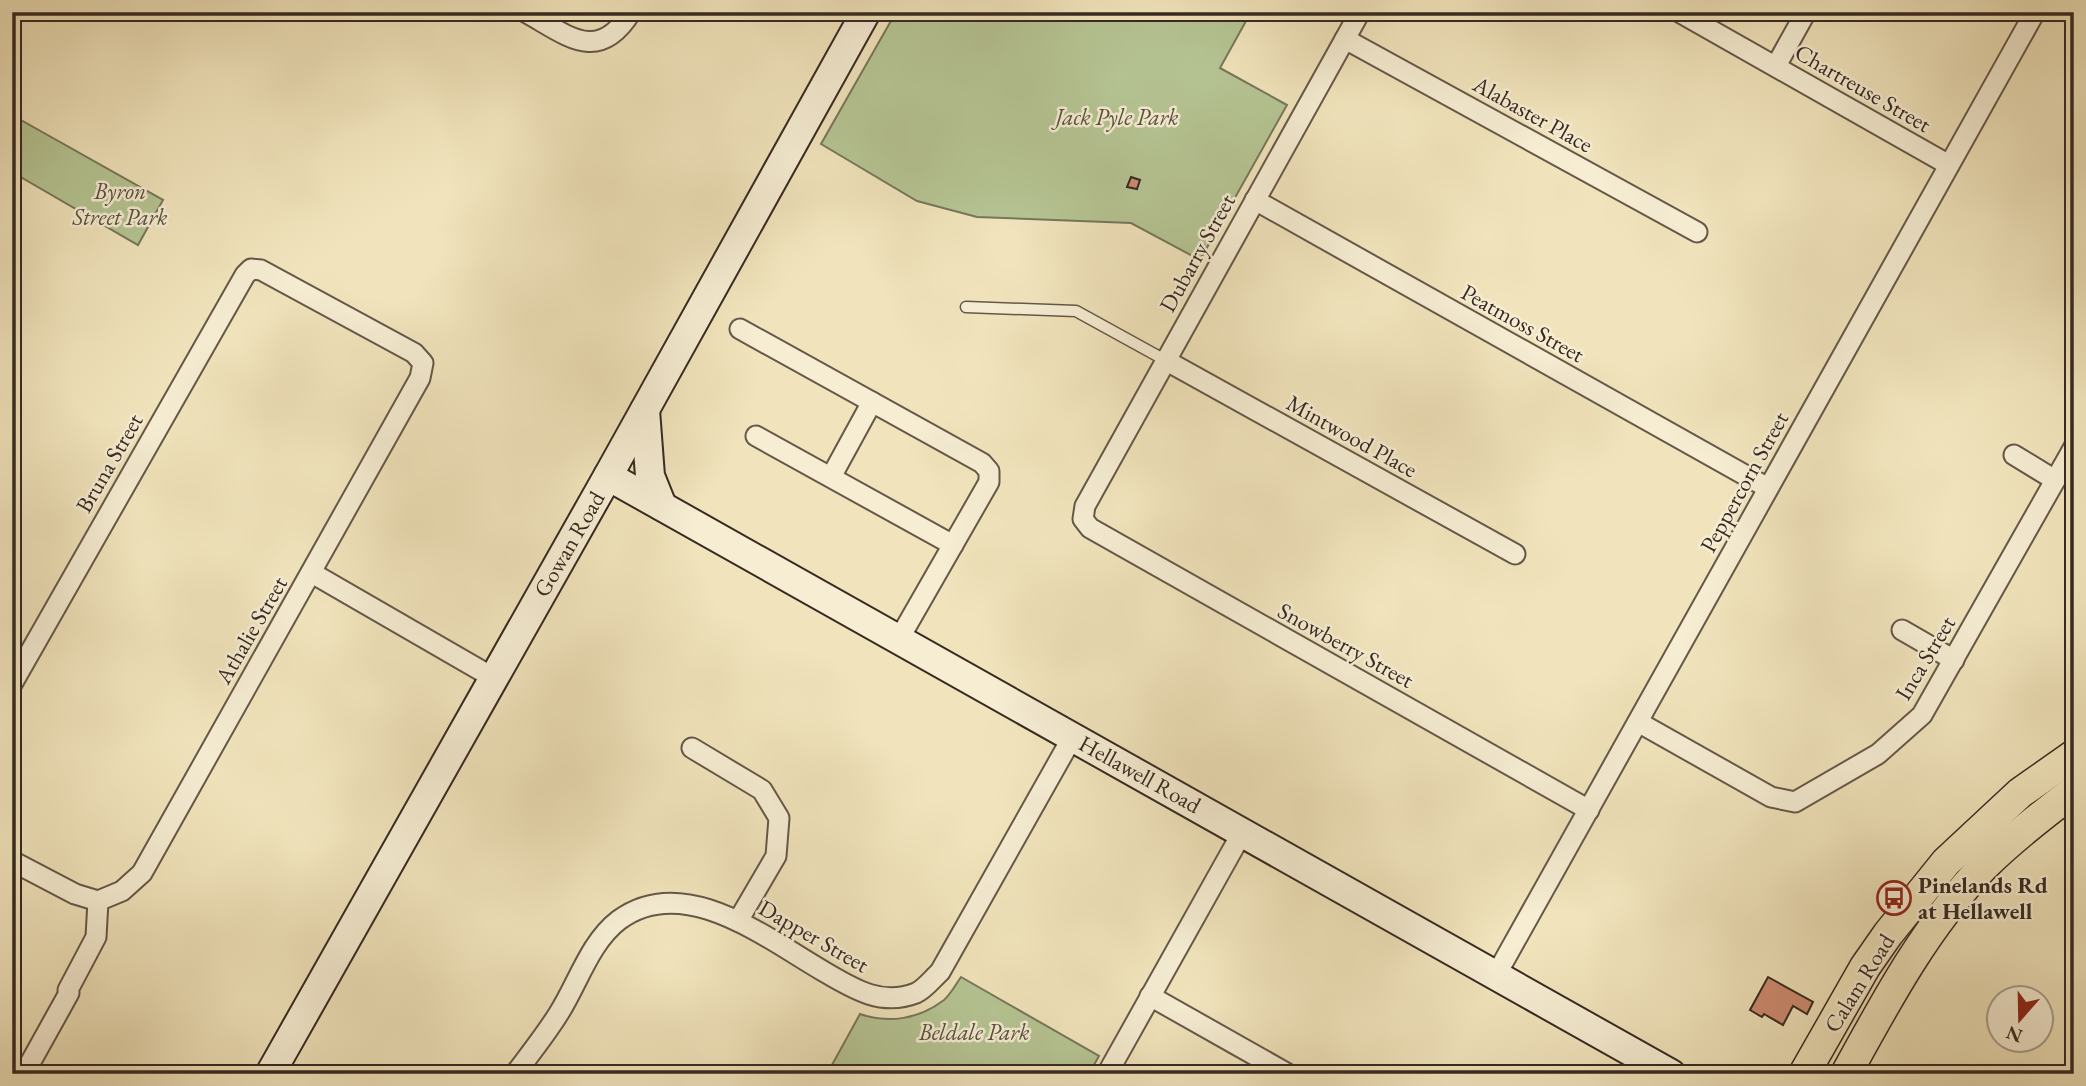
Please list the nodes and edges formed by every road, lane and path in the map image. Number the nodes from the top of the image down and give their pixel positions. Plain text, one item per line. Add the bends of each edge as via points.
1 (525, 12) edge
2 (631, 12) edge
3 (866, 12) edge
4 (1360, 12) edge
5 (1679, 12) edge
6 (1806, 12) edge
7 (2035, 12) edge
8 (1345, 39) junction
9 (1776, 66) junction
10 (1949, 165) junction
11 (1255, 200) junction
12 (1696, 232) dead end
13 (966, 307) dead end
14 (740, 329) dead end
15 (1165, 360) junction
16 (423, 363) joint
17 (872, 402) junction
18 (645, 409) junction
19 (757, 436) dead end
20 (2074, 447) edge
21 (2014, 455) dead end
22 (608, 476) junction
23 (831, 477) junction
24 (2055, 480) junction
25 (1768, 488) junction
26 (662, 506) junction
27 (1083, 519) joint
28 (953, 545) junction
29 (1516, 554) dead end
30 (312, 573) junction
31 (1902, 630) dead end
32 (899, 639) junction
33 (1954, 660) junction
34 (492, 677) junction
35 (12, 684) edge
36 (1639, 722) junction
37 (1073, 736) junction
38 (692, 748) dead end
39 (2074, 755) edge
40 (2074, 791) edge
41 (1588, 810) junction
42 (1243, 831) junction
43 (12, 861) edge
44 (97, 901) junction
45 (738, 921) junction
46 (1496, 975) junction
47 (1150, 996) junction
48 (1864, 1041) junction
49 (24, 1074) edge
50 (270, 1074) edge
51 (516, 1074) edge
52 (1107, 1074) edge
53 (1288, 1074) edge
54 (1671, 1074) edge
55 (1804, 1074) edge
56 (1846, 1074) edge
57 (1855, 1074) edge

1 - 2 street via 589,42 603,41 621,29
3 - 18 street, Gowan Road
4 - 8 street, Dubarry Street
5 - 9 street, Chartreuse Street
6 - 9 street
7 - 10 street, Peppercorn Street
8 - 11 street, Dubarry Street
8 - 12 street, Alabaster Place
9 - 10 street, Chartreuse Street
10 - 25 street, Peppercorn Street
11 - 15 street, Dubarry Street
11 - 25 street, Peatmoss Street
13 - 15 lane via 1076,311
14 - 17 street
15 - 27 street, Dubarry Street via 1084,506
15 - 29 street, Mintwood Place
16 - 30 street, Athalie Street via 420,378
16 - 35 street, Bruna Street via 414,353 261,270 251,269
17 - 23 street
17 - 28 street via 989,471 989,482
18 - 22 street, Gowan Road
18 - 26 street via 650,476
19 - 23 street
20 - 24 street, Inca Street
21 - 24 street
22 - 26 street, Hellawell Road
22 - 34 street, Gowan Road
23 - 28 street
24 - 33 street, Inca Street
25 - 36 street, Peppercorn Street
26 - 32 street, Hellawell Road
27 - 41 street, Snowberry Street via 1090,528
28 - 32 street
30 - 34 street
30 - 44 street, Athalie Street via 142,873 122,891
31 - 33 street
32 - 37 street, Hellawell Road
33 - 36 street, Inca Street via 1922,715 1878,754 1795,802 1771,797
34 - 50 street, Gowan Road
36 - 41 street, Peppercorn Street
37 - 42 street, Hellawell Road
37 - 45 street, Dapper Street via 940,972 918,992 887,999 859,992
38 - 45 street via 762,790 779,818 776,856
39 - 55 main road, Calam Road via 2020,793 1946,862 1865,967
40 - 48 main road via 2020,831 1982,868 1888,995
41 - 46 street, Peppercorn Street
42 - 46 street, Hellawell Road
42 - 47 street
43 - 44 street
44 - 49 street via 96,937
45 - 51 street, Dapper Street via 676,902 649,905 620,920 600,938 559,1013
46 - 54 street, Hellawell Road
47 - 52 street
47 - 53 street
48 - 56 main road
48 - 57 main road

